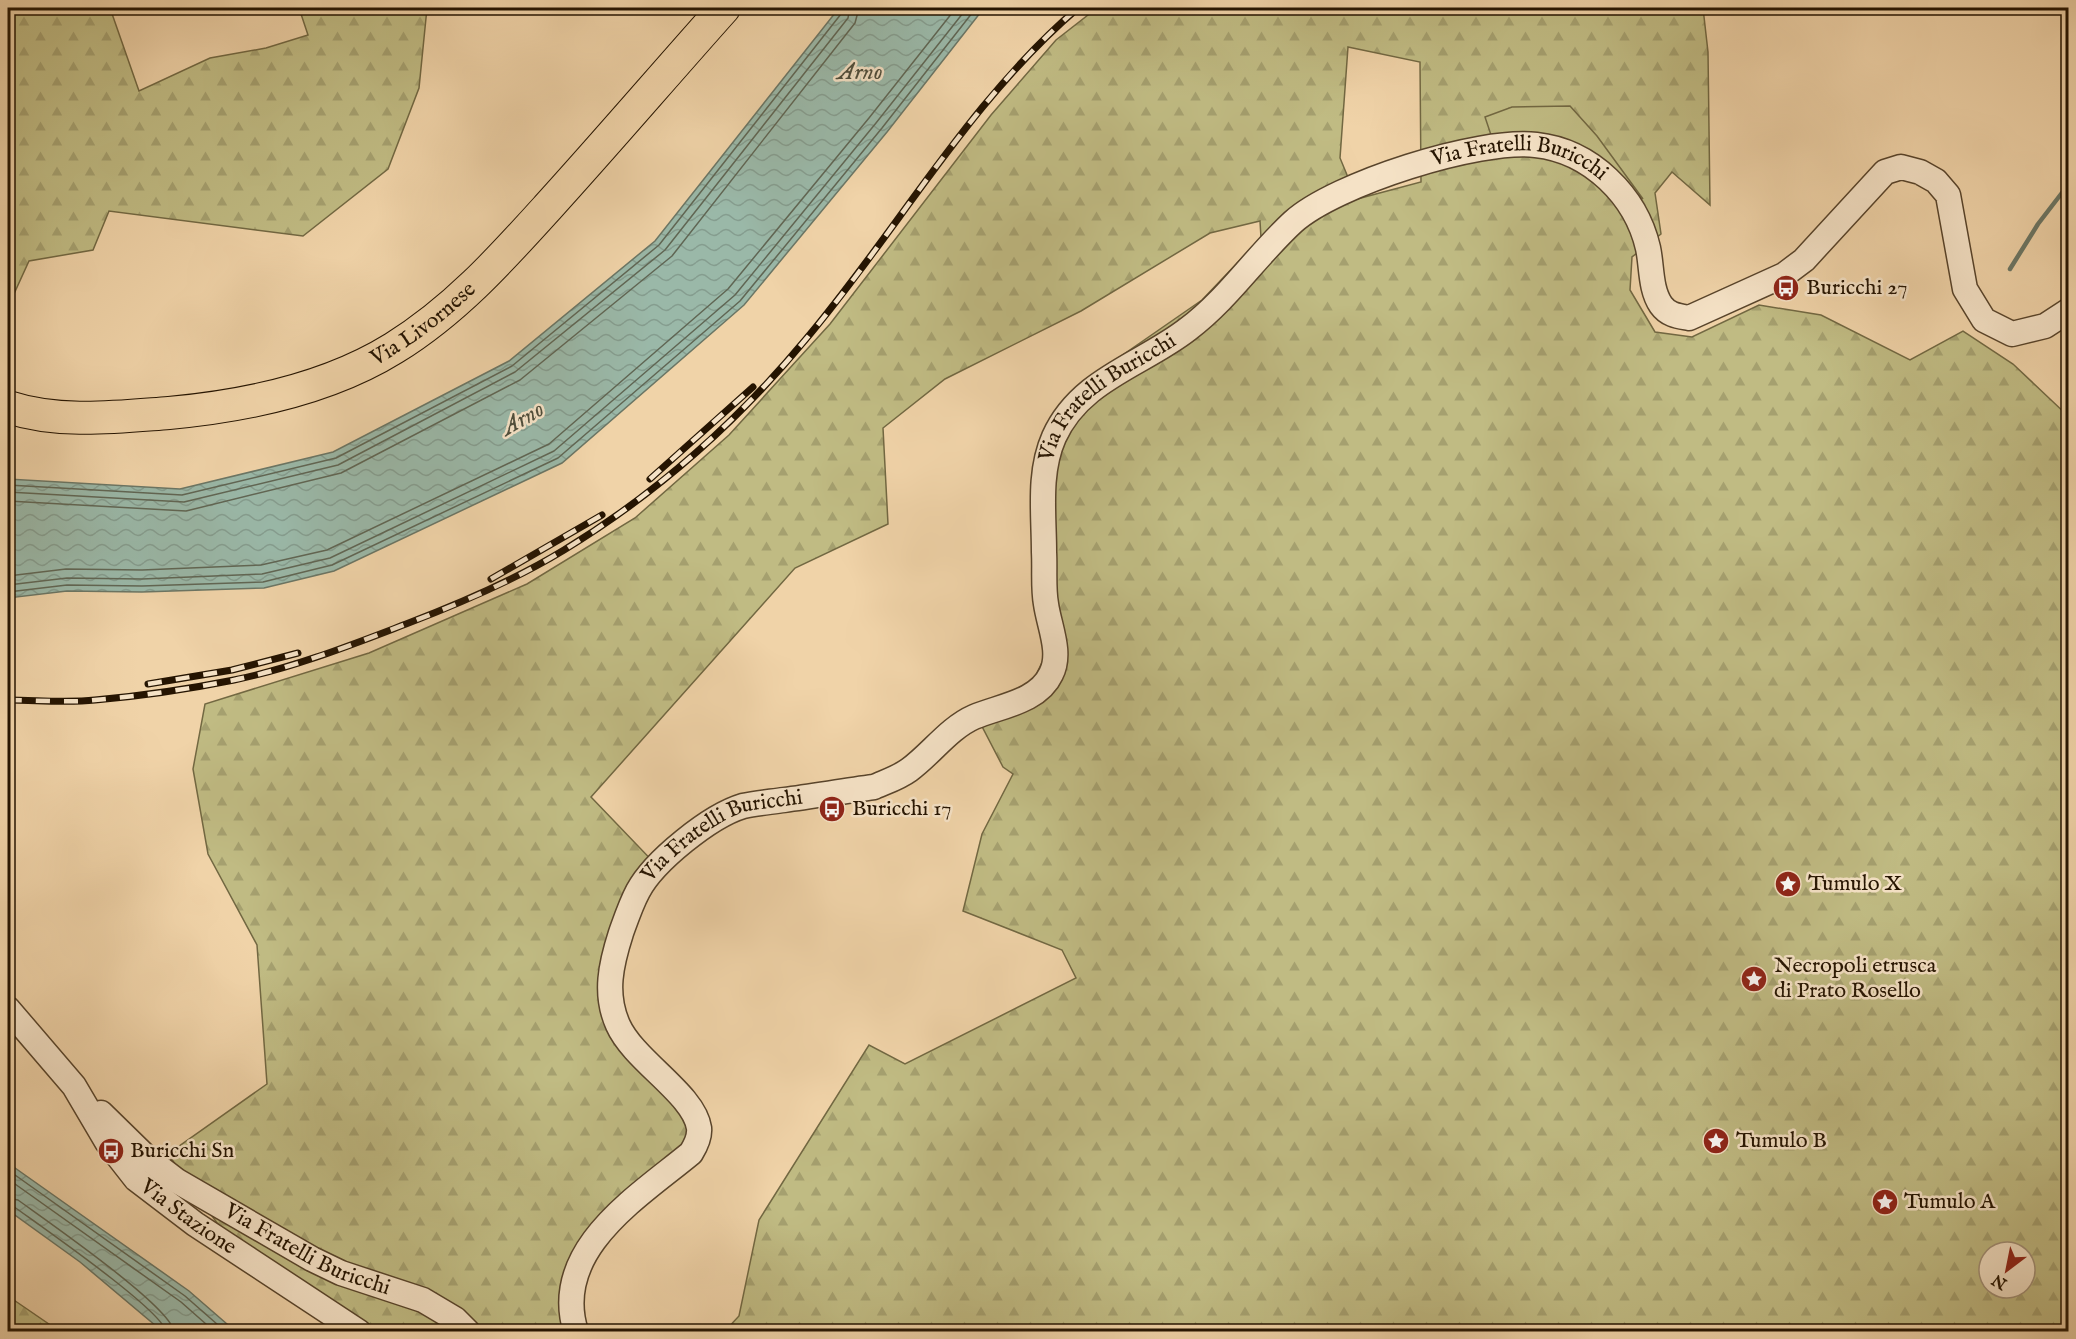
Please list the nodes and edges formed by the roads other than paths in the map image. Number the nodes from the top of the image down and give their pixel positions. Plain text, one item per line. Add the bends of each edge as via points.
1 (724, 8) edge
2 (2068, 311) edge
3 (8, 407) edge
4 (8, 1009) edge
5 (74, 1086) junction
6 (359, 1332) edge
7 (468, 1332) edge
8 (576, 1332) edge

1 - 3 main road, Via Livornese via 490,271 446,313 393,349 330,379 251,402 98,419 28,414
2 - 8 street, Via Fratelli Buricchi via 2045,326 2012,334 1984,320 1965,289 1948,195 1936,181 1901,167 1885,172 1804,260 1784,275 1689,318 1672,316 1661,305 1643,226 1626,200 1605,176 1585,162 1538,145 1465,150 1350,188 1295,220 1187,330 1090,389 1054,436 1043,496 1045,602 1055,645 1054,670 1046,683 1001,710 972,718 908,771 874,787 743,806 720,816 662,861 638,889 614,956 610,1003 619,1027 638,1055 682,1096 694,1114 699,1139 692,1153 609,1220 595,1238 570,1292 569,1311
4 - 5 street, Via Stazione
5 - 6 street, Via Stazione via 107,1142 136,1179 195,1224
5 - 7 street, Via Fratelli Buricchi via 147,1158 177,1181 312,1259 341,1273 423,1300 455,1319

